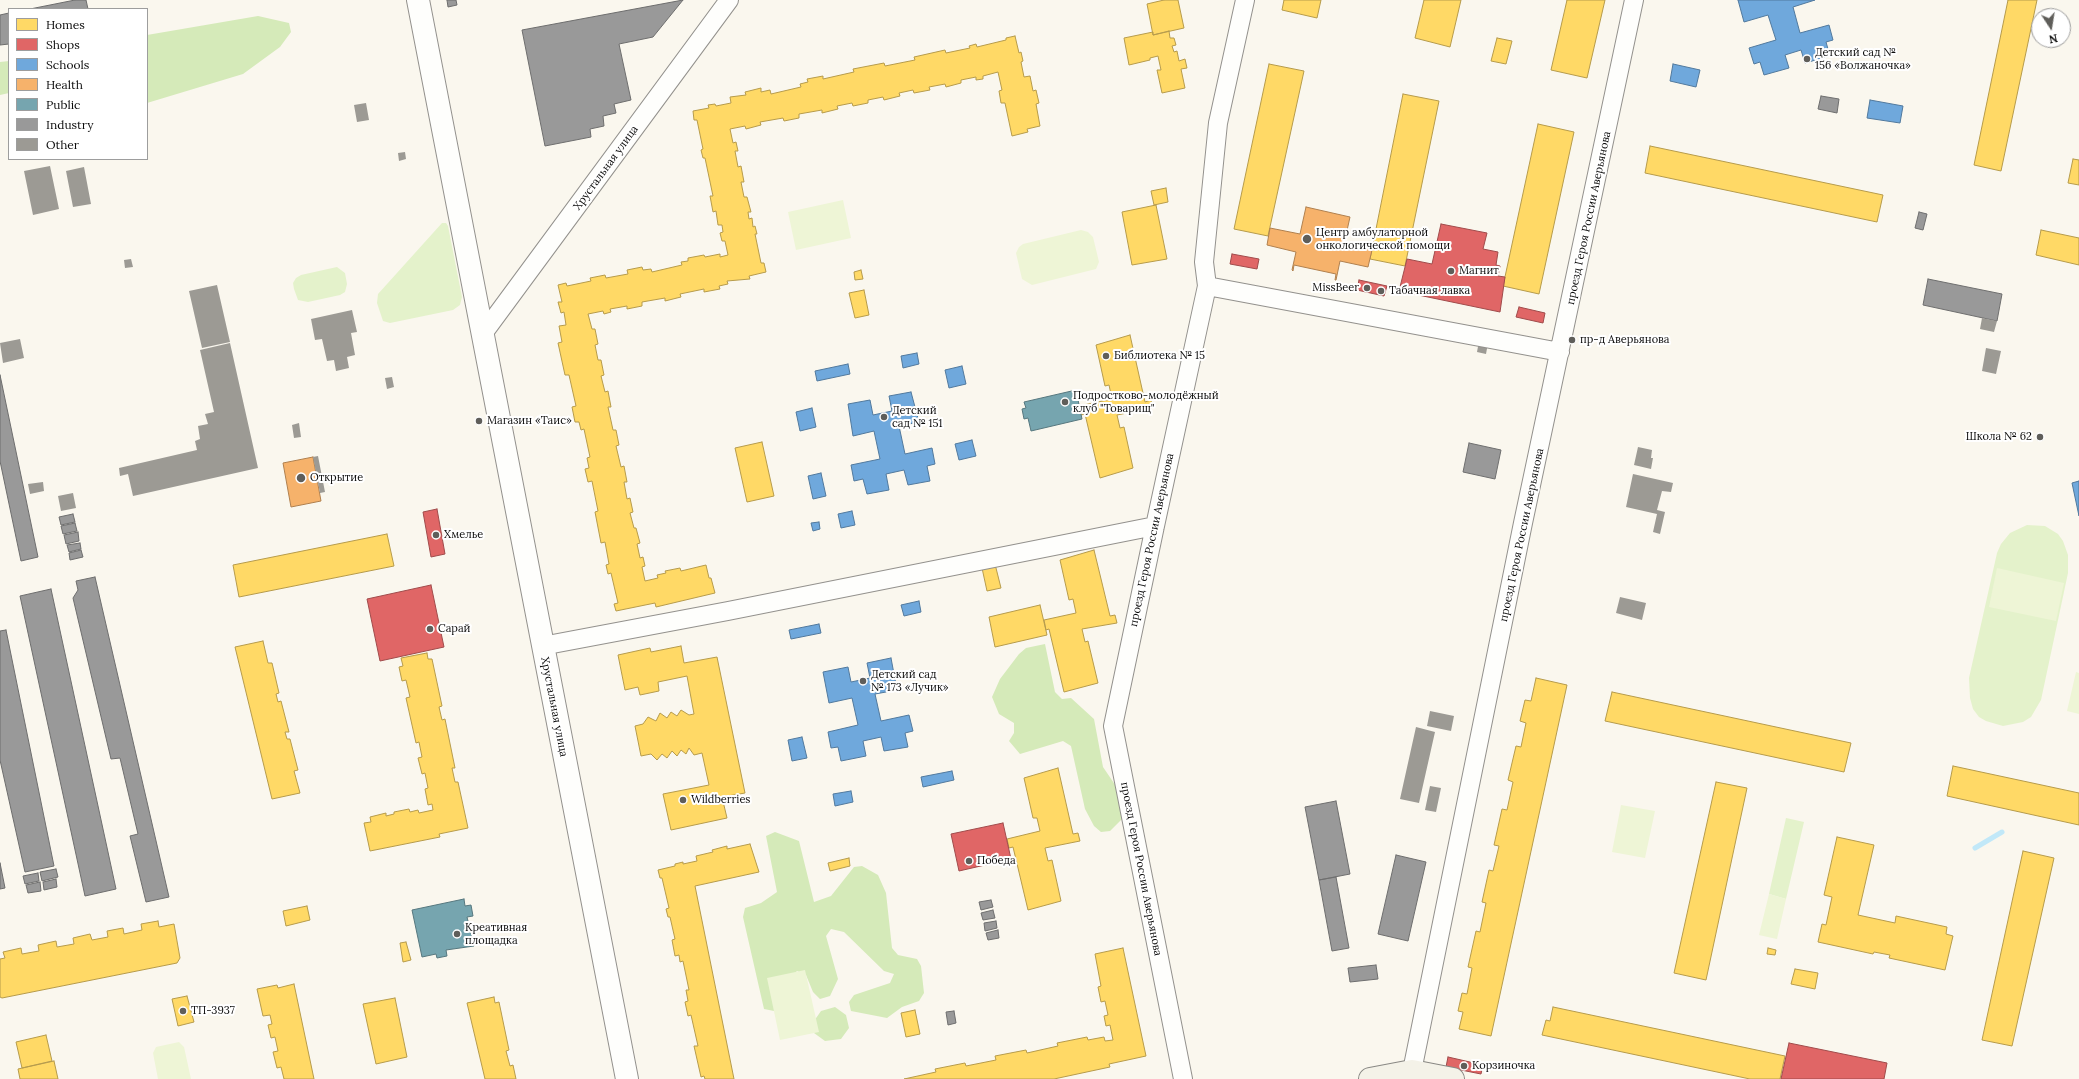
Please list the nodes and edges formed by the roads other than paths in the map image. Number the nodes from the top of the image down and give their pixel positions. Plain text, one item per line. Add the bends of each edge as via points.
1 (418, 0) edge
2 (729, 0) edge
3 (1245, 0) edge
4 (1634, 0) edge
5 (1207, 286) junction
6 (482, 335) junction
7 (1560, 352) junction
8 (1154, 526) junction
9 (542, 646) junction
10 (1412, 1071) junction
11 (627, 1079) edge
12 (1183, 1079) edge
13 (1370, 1079) edge
14 (1452, 1079) edge

1 - 6 street, Хрустальная улица
2 - 6 street, Хрустальная улица
3 - 5 street, проезд Героя России Аверьянова via 1218,122 1204,262
4 - 7 street, проезд Героя России Аверьянова
5 - 7 street
5 - 8 street, проезд Героя России Аверьянова
6 - 9 street, Хрустальная улица
7 - 10 street, проезд Героя России Аверьянова
8 - 9 street via 728,612
8 - 12 street, проезд Героя России Аверьянова via 1113,726
9 - 11 street, Хрустальная улица
10 - 13 main road
10 - 14 main road

